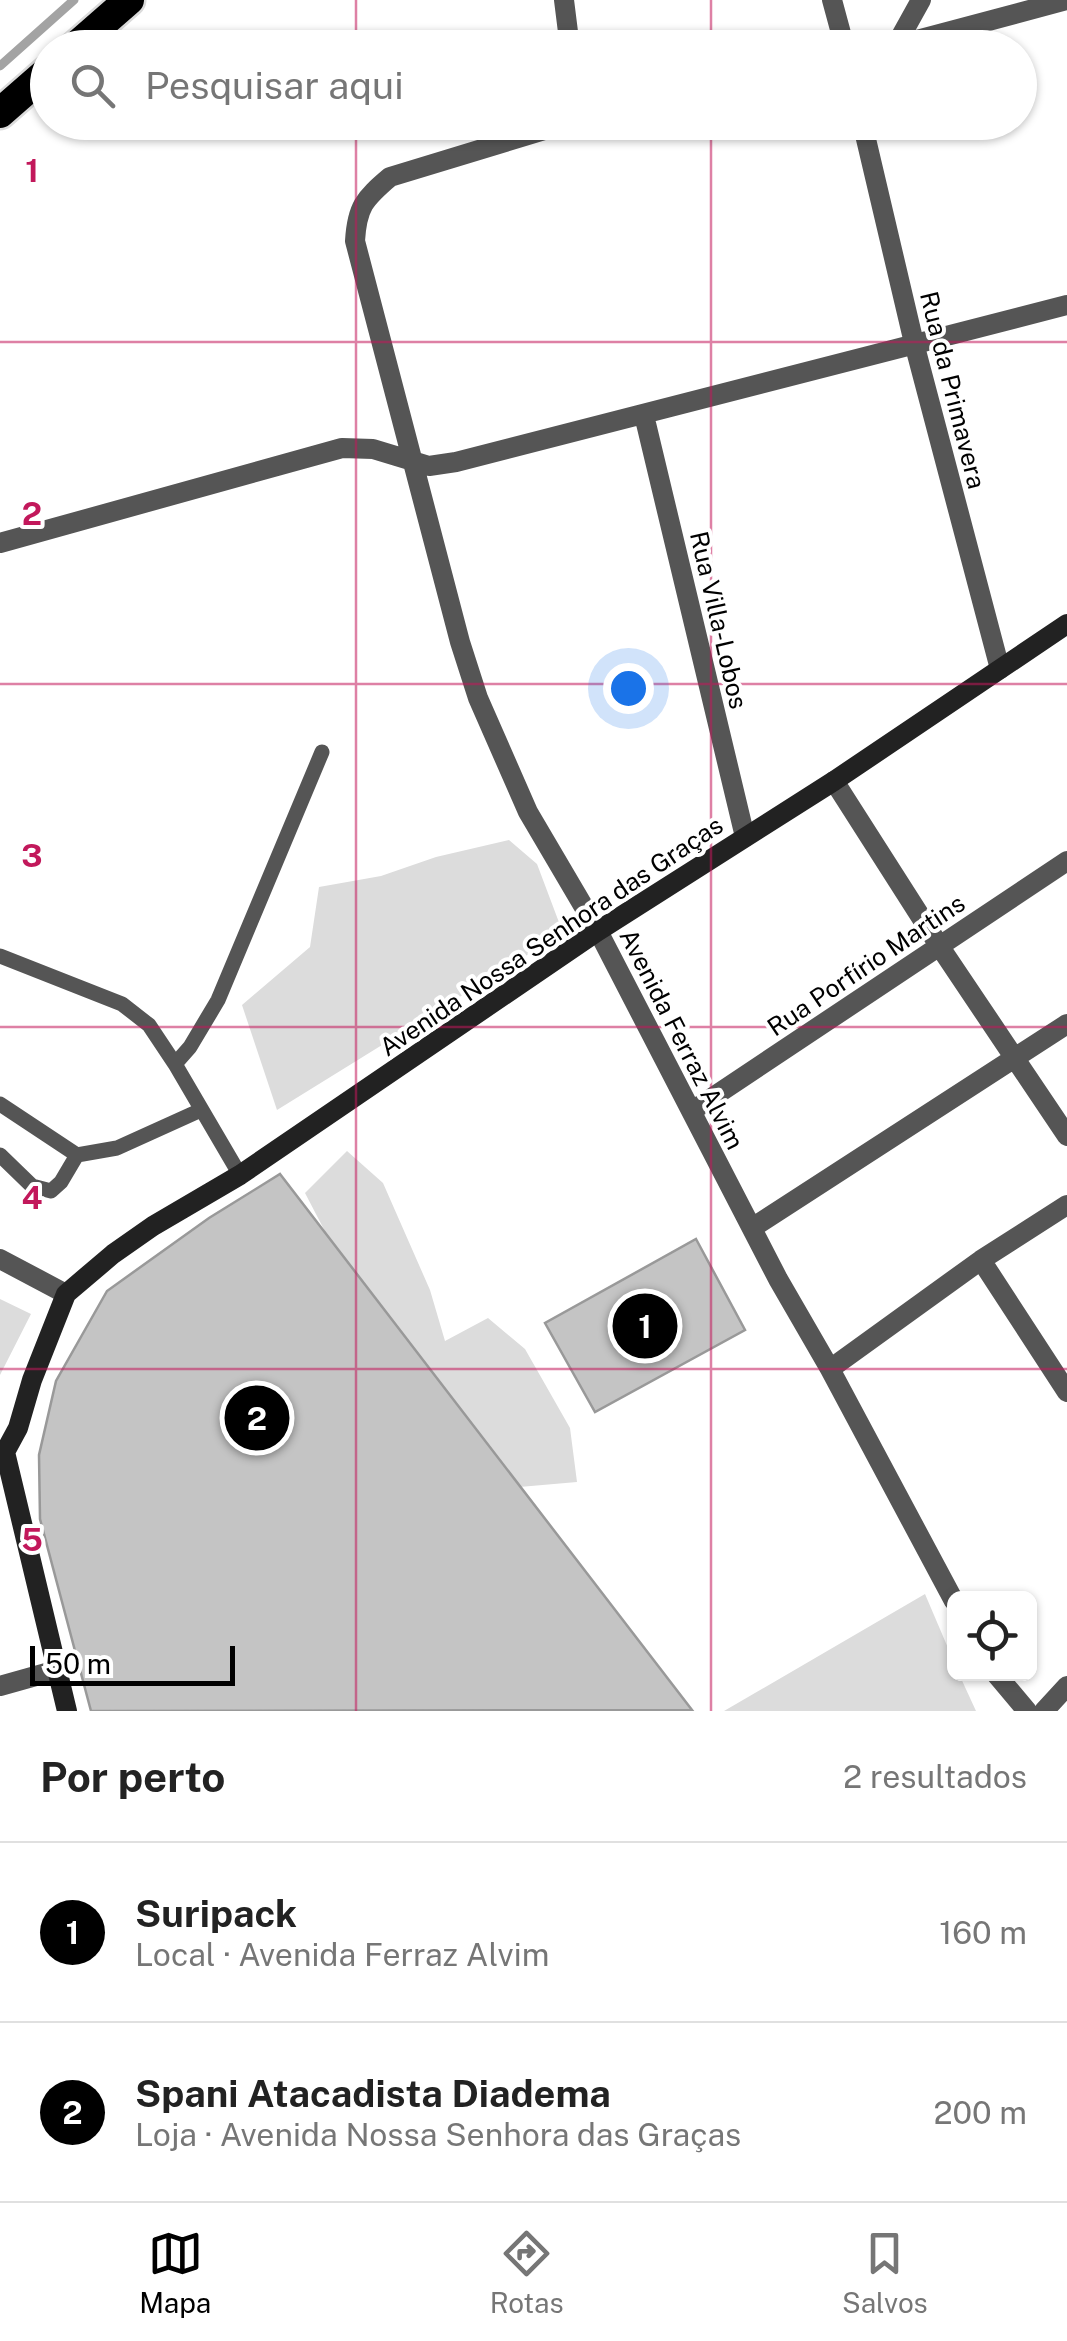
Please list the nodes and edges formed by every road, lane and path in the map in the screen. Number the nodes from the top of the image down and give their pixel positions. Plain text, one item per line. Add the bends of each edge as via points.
1 (128, 0) edge
2 (564, 0) edge
3 (832, 0) edge
4 (921, 0) edge
5 (996, 0) edge
6 (1067, 0) edge
7 (982, 23) junction
8 (94, 30) edge
9 (568, 30) edge
10 (840, 30) edge
11 (902, 30) edge
12 (955, 30) edge
13 (30, 86) edge
14 (0, 112) edge
15 (511, 140) edge
16 (866, 140) edge
17 (1067, 305) edge
18 (914, 343) junction
19 (644, 415) junction
20 (412, 460) junction
21 (0, 543) edge
22 (1067, 624) edge
23 (1000, 669) junction
24 (322, 752) dead end
25 (834, 781) junction
26 (745, 837) junction
27 (1067, 861) edge
28 (598, 931) junction
29 (940, 947) junction
30 (0, 956) edge
31 (1067, 1024) edge
32 (1015, 1058) junction
33 (175, 1064) junction
34 (0, 1104) edge
35 (201, 1110) junction
36 (692, 1110) junction
37 (1067, 1136) edge
38 (0, 1155) edge
39 (77, 1156) junction
40 (240, 1174) junction
41 (1067, 1205) edge
42 (752, 1228) junction
43 (0, 1259) edge
44 (981, 1260) junction
45 (66, 1294) junction
46 (830, 1369) junction
47 (1067, 1392) edge
48 (3, 1456) edge
49 (949, 1591) edge
50 (57, 1670) junction
51 (1002, 1681) edge
52 (0, 1686) edge
53 (1067, 1686) edge
54 (67, 1711) edge
55 (1027, 1711) edge
56 (1044, 1711) edge

1 - 8 highway
2 - 9 street
3 - 10 street
4 - 11 street
5 - 7 street
6 - 7 street
7 - 12 street
13 - 14 highway
15 - 20 street, Avenida Ferraz Alvim via 390,176 356,216 354,241
16 - 18 street, Rua da Primavera
17 - 18 street
18 - 19 street
18 - 23 street, Rua da Primavera
19 - 20 street via 456,462 430,466
19 - 26 street, Rua Villa-Lobos
20 - 21 street via 342,448
20 - 28 street, Avenida Ferraz Alvim via 478,698 528,812
22 - 23 main road, Avenida Nossa Senhora das Graças
23 - 25 main road, Avenida Nossa Senhora das Graças
24 - 33 lane via 218,1000
25 - 26 main road, Avenida Nossa Senhora das Graças
25 - 29 street
26 - 28 main road, Avenida Nossa Senhora das Graças
27 - 29 street, Rua Porfírio Martins
28 - 36 street, Avenida Ferraz Alvim
28 - 40 main road, Avenida Nossa Senhora das Graças
29 - 32 street
29 - 36 street, Rua Porfírio Martins
30 - 33 lane via 122,1004 149,1025
31 - 32 street
32 - 37 street
32 - 42 street
33 - 35 lane
34 - 39 lane
35 - 39 lane via 117,1148
35 - 40 lane
36 - 42 street, Avenida Ferraz Alvim
38 - 39 lane via 32,1186 51,1191
40 - 45 main road, Avenida Nossa Senhora das Graças via 153,1226
41 - 44 street
42 - 46 street, Avenida Ferraz Alvim
43 - 45 street
44 - 46 street
44 - 47 street
45 - 48 main road
46 - 49 street, Avenida Ferraz Alvim
48 - 50 main road
50 - 52 street
50 - 54 main road
51 - 55 street
53 - 56 street

